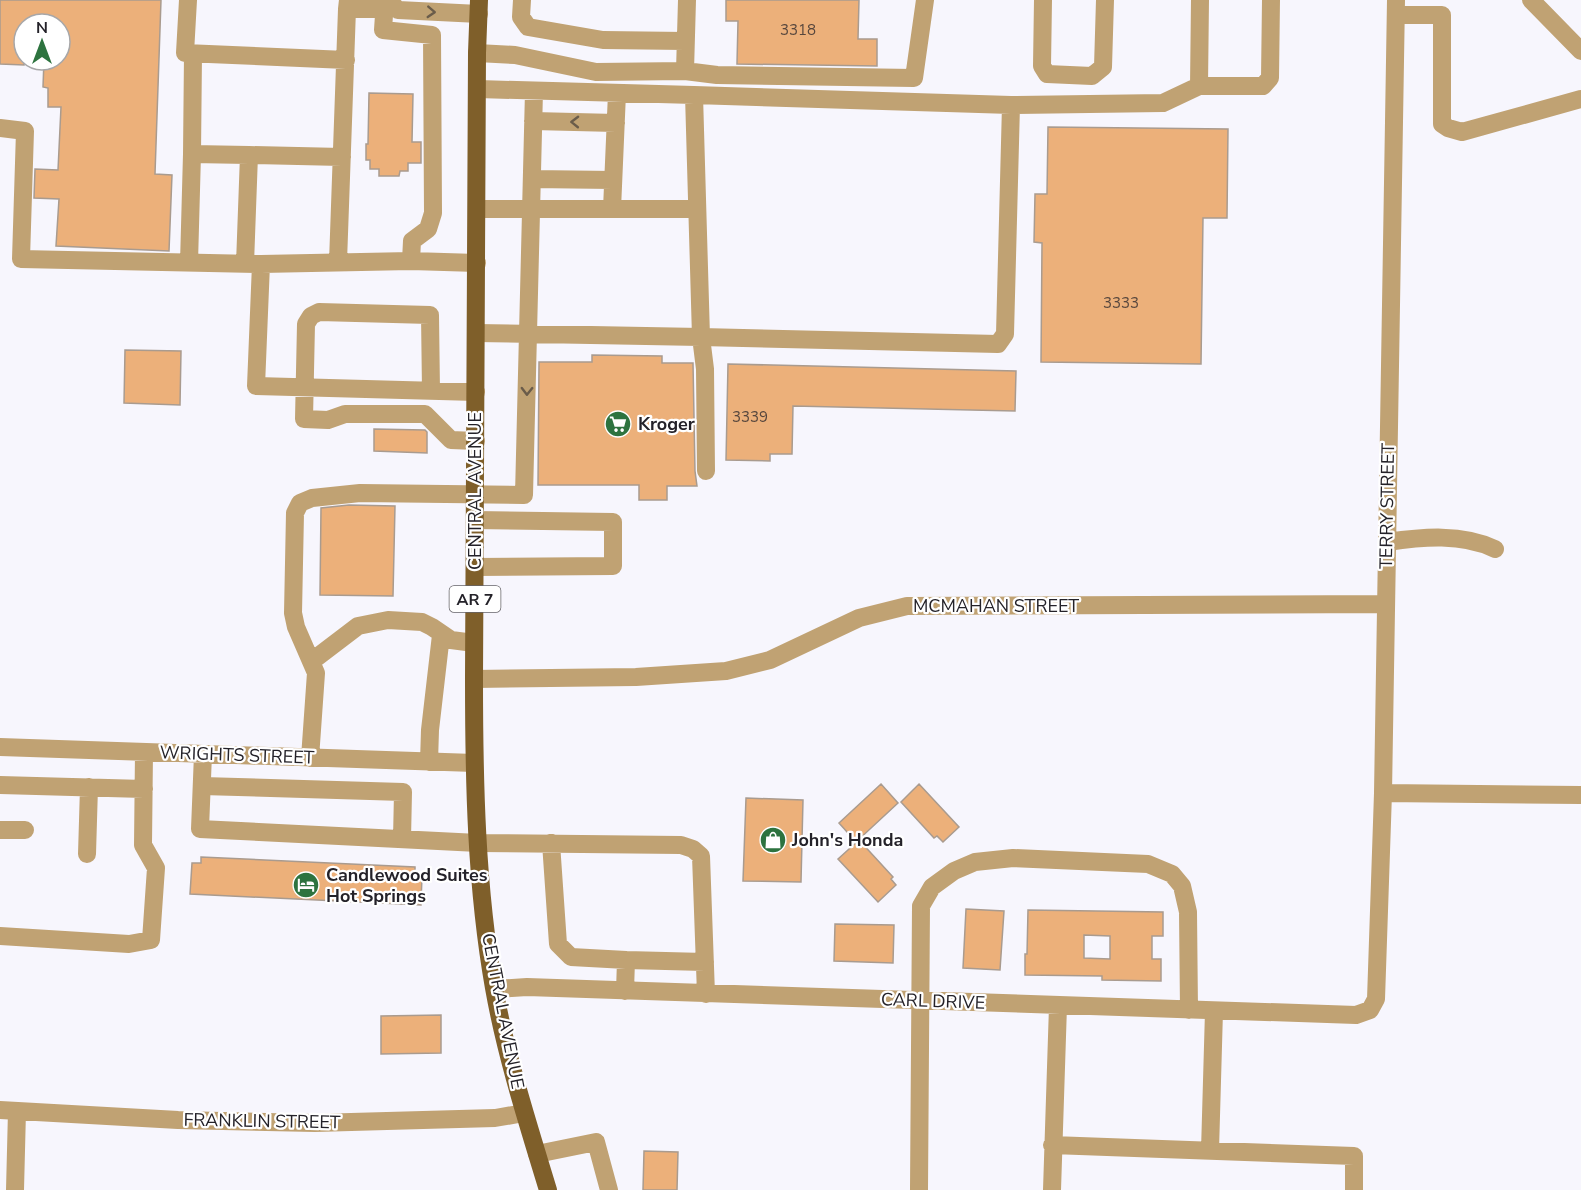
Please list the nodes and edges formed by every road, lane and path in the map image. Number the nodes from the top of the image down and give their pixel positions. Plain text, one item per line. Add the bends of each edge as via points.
1 (188, 0) edge
2 (522, 0) edge
3 (670, 0) edge
4 (687, 0) edge
5 (925, 0) edge
6 (1043, 0) edge
7 (1105, 0) edge
8 (1200, 0) edge
9 (1271, 0) edge
10 (1531, 0) edge
11 (385, 3) edge
12 (348, 4) edge
13 (479, 7) edge
14 (1396, 7) edge
15 (1446, 7) edge
16 (685, 41) junction
17 (1581, 51) edge
18 (477, 53) junction
19 (193, 54) junction
20 (346, 60) junction
21 (685, 70) junction
22 (1199, 86) junction
23 (478, 90) junction
24 (534, 92) junction
25 (617, 93) junction
26 (694, 94) junction
27 (1581, 99) edge
28 (1011, 105) junction
29 (533, 122) junction
30 (616, 123) junction
31 (0, 129) edge
32 (192, 154) junction
33 (249, 155) junction
34 (342, 156) junction
35 (532, 179) junction
36 (613, 180) junction
37 (477, 209) junction
38 (532, 209) junction
39 (612, 209) junction
40 (697, 209) junction
41 (411, 261) junction
42 (338, 262) junction
43 (189, 263) junction
44 (477, 263) junction
45 (253, 264) junction
46 (476, 333) junction
47 (528, 333) junction
48 (701, 337) junction
49 (304, 387) junction
50 (431, 391) junction
51 (476, 392) junction
52 (476, 441) junction
53 (706, 471) dead end
54 (475, 494) junction
55 (475, 520) junction
56 (1387, 542) junction
57 (1495, 549) dead end
58 (475, 567) junction
59 (1386, 604) junction
60 (441, 635) junction
61 (474, 644) junction
62 (312, 661) junction
63 (474, 679) junction
64 (0, 747) edge
65 (144, 752) junction
66 (203, 754) junction
67 (310, 758) junction
68 (429, 762) junction
69 (474, 764) junction
70 (0, 785) edge
71 (202, 786) junction
72 (89, 787) junction
73 (144, 789) junction
74 (1383, 793) junction
75 (1581, 795) edge
76 (0, 830) edge
77 (25, 830) dead end
78 (402, 839) junction
79 (478, 843) junction
80 (551, 843) junction
81 (87, 854) dead end
82 (0, 936) edge
83 (626, 960) junction
84 (705, 962) junction
85 (495, 989) junction
86 (626, 991) junction
87 (706, 994) junction
88 (919, 1001) junction
89 (1058, 1006) junction
90 (1189, 1010) junction
91 (1370, 1010) joint
92 (1214, 1011) junction
93 (8, 1110) edge
94 (524, 1113) junction
95 (1052, 1145) junction
96 (1210, 1150) junction
97 (537, 1154) junction
98 (15, 1190) edge
99 (548, 1190) edge
100 (609, 1190) edge
101 (919, 1190) edge
102 (1052, 1190) edge
103 (1354, 1190) edge

1 - 19 street via 185,53
2 - 16 street via 521,17 528,27 603,40
3 - 4 street
4 - 16 street
5 - 21 street via 914,78 717,75
6 - 7 street via 1042,66 1047,74 1092,76 1103,67
8 - 22 street
9 - 22 street via 1270,78 1263,86
10 - 17 street
11 - 12 street
11 -> 13 street via 398,10
11 - 41 street via 383,30 432,35 434,213 428,229 412,241
12 - 20 street
13 - 18 main road, CENTRAL AVENUE / AR 7
14 - 15 street
14 - 56 street, TERRY STREET
15 - 27 street via 1442,123 1448,128 1462,132
16 - 21 street
18 - 21 street via 516,55 596,72
18 - 23 main road, CENTRAL AVENUE / AR 7
19 - 20 street
19 - 32 street
20 - 34 street
22 - 28 street via 1163,103
23 - 24 street
23 - 37 main road, CENTRAL AVENUE / AR 7
24 - 25 street
24 - 29 street
25 - 26 street
25 - 30 street
26 - 28 street
26 - 40 street
28 - 48 street via 1005,334 998,344
30 -> 29 street
29 - 35 street
30 - 36 street
31 - 43 street via 25,130 21,259
32 - 33 street
32 - 43 street
33 - 34 street
33 - 45 street
34 - 42 street
35 - 36 street
35 - 38 street
36 - 39 street
37 - 38 street
37 - 44 main road, CENTRAL AVENUE / AR 7
38 - 39 street
38 - 47 street
39 - 40 street
40 - 48 street
41 - 42 street
41 - 44 street
42 - 45 street
43 - 45 street
44 - 46 main road, CENTRAL AVENUE / AR 7
45 - 49 street via 256,386
46 - 47 street
46 - 51 main road, CENTRAL AVENUE / AR 7
47 - 48 street
47 -> 54 street via 524,495
48 - 53 street
49 - 50 street
49 - 50 street via 306,324 311,316 320,312 419,314 430,315
49 - 52 street via 304,419 328,420 345,414 425,414 451,440
50 - 51 street
51 - 52 main road, CENTRAL AVENUE / AR 7
52 - 54 main road, CENTRAL AVENUE / AR 7
54 - 55 main road, CENTRAL AVENUE / AR 7
54 - 62 street via 360,494 312,498 300,503 295,513 293,613
55 - 58 main road, CENTRAL AVENUE / AR 7
55 - 58 street via 613,522 613,566
56 - 57 street via 1468,539
56 - 59 street, TERRY STREET
58 - 61 main road, CENTRAL AVENUE / AR 7
59 - 63 street, MCMAHAN STREET via 908,606 859,618 770,660 726,671 636,678
59 - 74 street, TERRY STREET
60 - 61 street
60 - 62 street via 422,622 388,620 358,626
60 - 68 street
61 - 63 main road, CENTRAL AVENUE / AR 7
62 - 67 street via 316,673
63 - 69 main road, CENTRAL AVENUE / AR 7
64 - 65 street, WRIGHTS STREET
65 - 66 street, WRIGHTS STREET
65 - 73 street
66 - 67 street, WRIGHTS STREET
66 - 71 street
67 - 68 street, WRIGHTS STREET
68 - 69 street, WRIGHTS STREET
69 - 79 main road, CENTRAL AVENUE / AR 7
70 - 72 street
71 - 78 street via 200,829
71 - 78 street via 403,792
72 - 73 street
72 - 81 street
73 - 82 street via 143,845 156,867 151,940 129,944
74 - 75 street
74 - 91 street, TERRY STREET via 1376,999
76 - 77 street
78 - 79 street
79 - 80 street
79 - 85 main road, CENTRAL AVENUE / AR 7
80 - 83 street via 558,944 571,957
80 - 84 street via 681,845 693,849 701,856
83 - 84 street
83 - 86 street
84 - 87 street
85 - 86 street, CARL DRIVE
85 - 94 main road, CENTRAL AVENUE / AR 7
86 - 87 street, CARL DRIVE
87 - 88 street, CARL DRIVE
88 - 89 street, CARL DRIVE
88 - 90 street via 921,906 932,887 975,862 1013,858 1148,864 1172,874 1182,886 1188,912
88 - 101 street
89 - 90 street, CARL DRIVE
89 - 95 street
90 - 92 street, CARL DRIVE
91 - 92 street, CARL DRIVE via 1356,1015
92 - 96 street
93 - 94 street, FRANKLIN STREET via 315,1123 495,1118
93 - 98 street
94 - 97 main road, CENTRAL AVENUE / AR 7
95 - 96 street
95 - 102 street
96 - 103 street via 1354,1156
97 - 99 main road, CENTRAL AVENUE / AR 7
97 - 100 street via 596,1142

